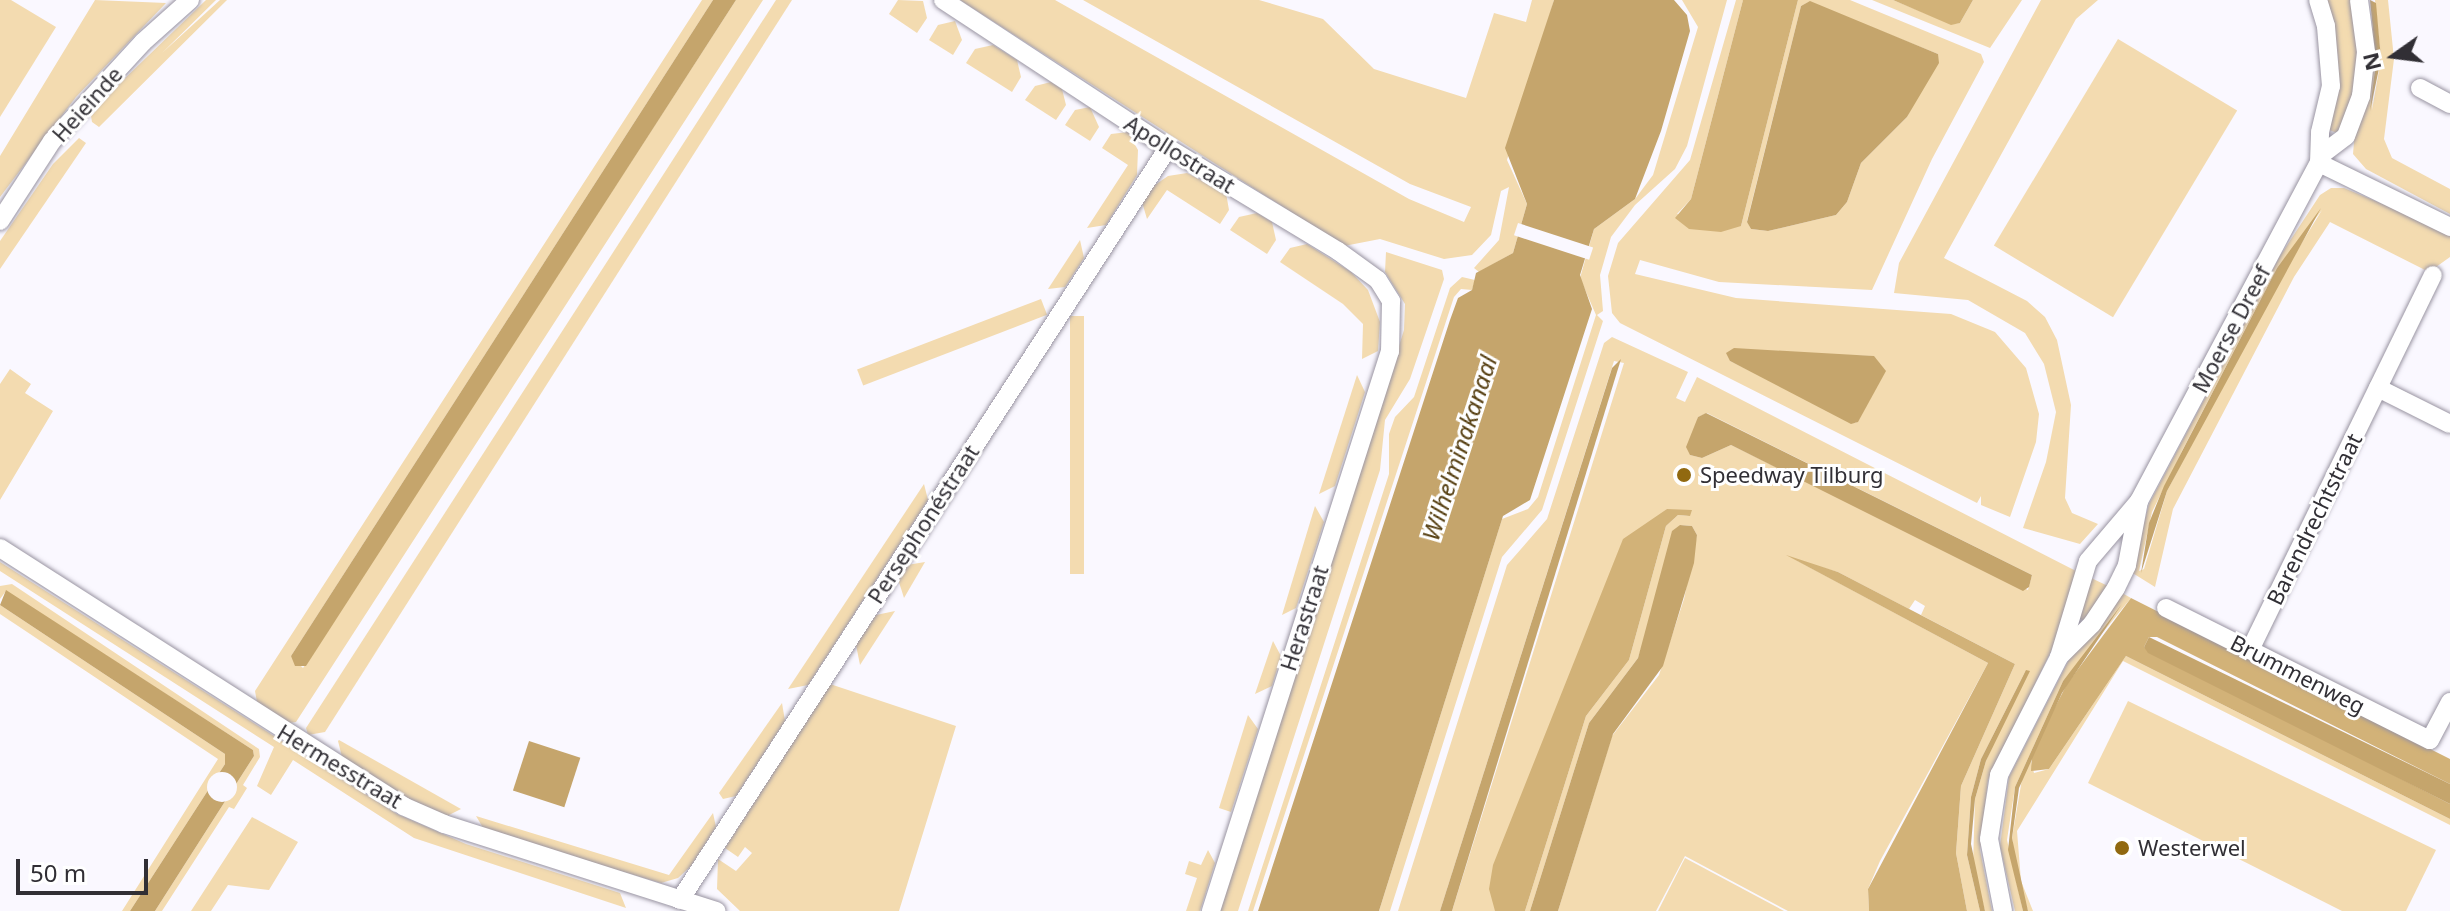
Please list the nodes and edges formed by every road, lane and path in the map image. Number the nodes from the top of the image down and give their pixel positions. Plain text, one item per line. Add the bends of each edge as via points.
1 (190, 0) edge
2 (943, 0) edge
3 (2318, 0) edge
4 (2359, 0) edge
5 (2420, 88) dead end
6 (2450, 104) edge
7 (1168, 148) junction
8 (2320, 159) junction
9 (0, 221) edge
10 (2450, 227) edge
11 (2433, 275) dead end
12 (1394, 325) joint
13 (2378, 388) junction
14 (2450, 424) edge
15 (2139, 501) junction
16 (0, 548) edge
17 (2166, 608) dead end
18 (2250, 650) junction
19 (2059, 657) junction
20 (2450, 702) edge
21 (680, 900) junction
22 (716, 911) edge
23 (1211, 911) edge
24 (2003, 911) edge

1 - 9 street, Heieinde via 143,42 52,141
2 - 7 street, Apollostraat
3 - 8 street, Moerse Dreef via 2330,65
4 - 8 street, Moerse Dreef via 2366,52 2361,96 2346,136
5 - 6 street
7 - 12 street, Apollostraat via 1378,280 1391,301
7 - 21 street, Persephonéstraat
8 - 10 street
8 - 15 street, Moerse Dreef
11 - 13 street, Barendrechtstraat
12 - 23 street, Herastraat
13 - 14 street
13 - 18 street, Barendrechtstraat
15 - 19 street, Moerse Dreef via 2088,561
15 - 19 street, Moerse Dreef via 2127,565 2116,588 2092,624
16 - 21 street, Hermesstraat via 403,806
17 - 18 street, Brummenweg
18 - 20 street, Brummenweg via 2430,740
19 - 24 street, Moerse Dreef via 2011,746 1996,789 1989,839
21 - 22 street, Hermesstraat

